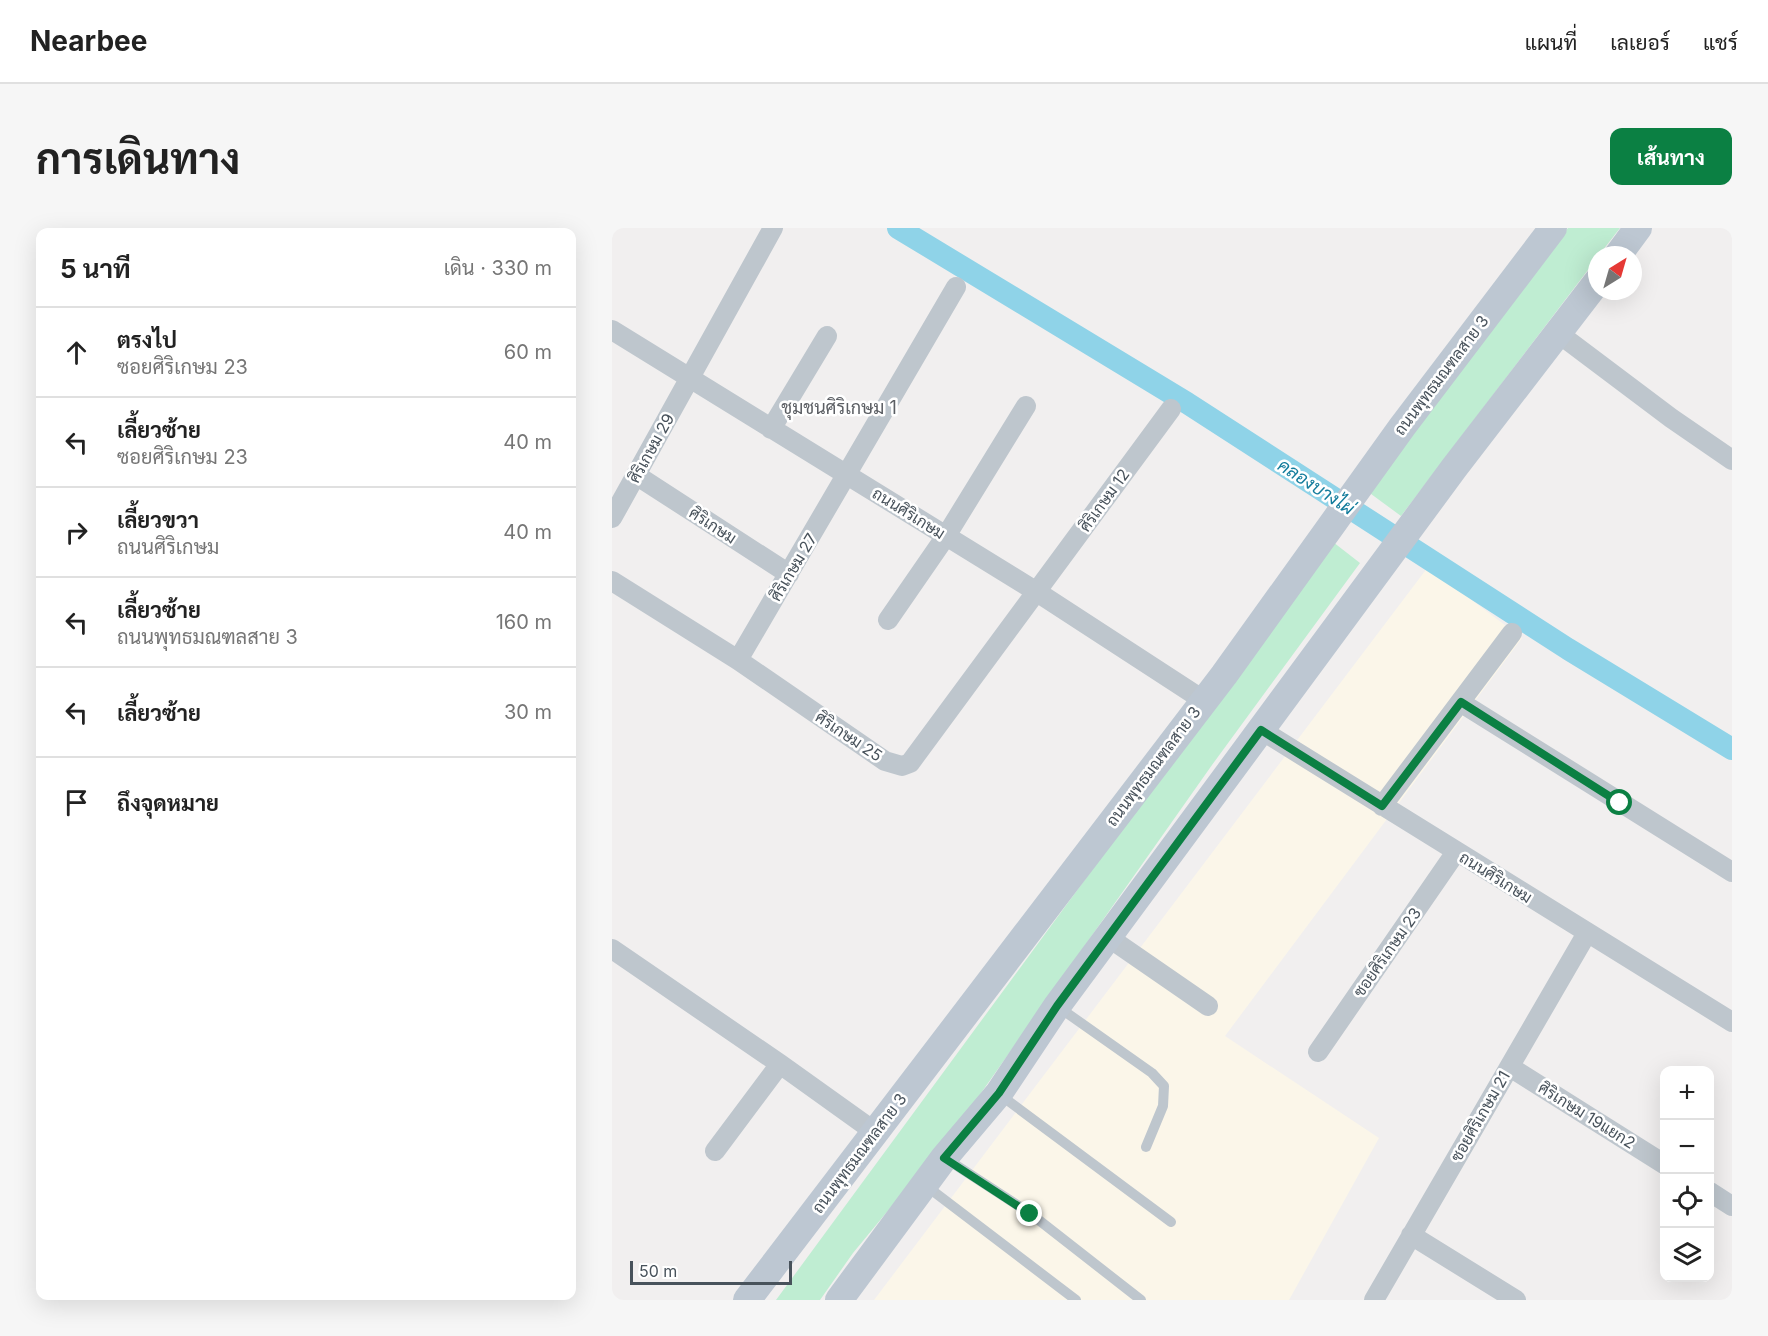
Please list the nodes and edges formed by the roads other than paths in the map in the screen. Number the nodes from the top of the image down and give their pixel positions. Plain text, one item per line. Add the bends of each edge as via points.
1 (773, 228) edge
2 (1553, 228) edge
3 (1638, 228) edge
4 (1625, 246) edge
5 (956, 286) dead end
6 (1588, 294) edge
7 (612, 330) edge
8 (1558, 333) junction
9 (827, 336) dead end
10 (689, 378) junction
11 (1026, 406) dead end
12 (1171, 409) dead end
13 (771, 429) junction
14 (1732, 460) edge
15 (848, 474) junction
16 (636, 475) junction
17 (612, 518) edge
18 (946, 536) junction
19 (789, 574) junction
20 (612, 581) edge
21 (1037, 592) junction
22 (888, 620) dead end
23 (1512, 633) dead end
24 (738, 660) junction
25 (1203, 700) junction
26 (1461, 702) junction
27 (1261, 730) junction
28 (1382, 806) junction
29 (1456, 852) junction
30 (1732, 872) edge
31 (1587, 933) junction
32 (1108, 937) junction
33 (612, 949) edge
34 (1057, 1006) junction
35 (1209, 1006) dead end
36 (1732, 1022) edge
37 (1318, 1052) dead end
38 (780, 1064) junction
39 (1510, 1066) junction
40 (999, 1093) junction
41 (875, 1132) junction
42 (1146, 1147) dead end
43 (715, 1151) dead end
44 (944, 1158) junction
45 (1660, 1161) edge
46 (925, 1184) junction
47 (1714, 1195) edge
48 (1732, 1206) edge
49 (1171, 1222) dead end
50 (1411, 1235) junction
51 (841, 1299) edge
52 (747, 1300) edge
53 (1076, 1300) edge
54 (1141, 1300) edge
55 (1374, 1300) edge
56 (1516, 1300) edge

1 - 10 street, ศิริเกษม 29
2 - 25 main road, ถนนพุทธมณฑลสาย 3
3 - 4 main road
5 - 15 street, ศิริเกษม 27
6 - 8 main road
7 - 10 street, ถนนศิริเกษม
8 - 14 street
8 - 27 main road
9 - 13 street
10 - 13 street, ถนนศิริเกษม
10 - 16 street, ศิริเกษม 29
11 - 18 street
12 - 21 street, ศิริเกษม 12
13 - 15 street, ถนนศิริเกษม
15 - 18 street, ถนนศิริเกษม
15 - 19 street, ศิริเกษม 27
16 - 17 street, ศิริเกษม 29
16 - 19 street, ศิริเกษม
18 - 21 street, ถนนศิริเกษม
18 - 22 street
19 - 24 street, ศิริเกษม 27
20 - 24 street, ศิริเกษม 25
21 - 24 street, ศิริเกษม 25 via 910,763 902,766 885,761
21 - 25 street, ถนนศิริเกษม
23 - 26 street
25 - 41 main road, ถนนพุทธมณฑลสาย 3
26 - 28 street
26 - 30 street
27 - 28 street, ถนนศิริเกษม
27 - 32 main road
28 - 29 street, ถนนศิริเกษม
29 - 31 street, ถนนศิริเกษม
29 - 37 street, ซอยศิริเกษม 23
31 - 36 street, ถนนศิริเกษม
31 - 39 street, ซอยศิริเกษม 21
32 - 34 main road
32 - 35 street
33 - 38 street
34 - 40 main road
34 - 42 lane via 1152,1072 1164,1086 1163,1106
38 - 41 street
38 - 43 street
39 - 45 street, ศิริเกษม 19แยก2
39 - 50 street, ซอยศิริเกษม 21
40 - 44 main road
40 - 49 lane
41 - 52 main road, ถนนพุทธมณฑลสาย 3
44 - 46 main road
44 - 54 lane via 1030,1214
46 - 51 main road
46 - 53 lane
47 - 48 street
50 - 55 street, ซอยศิริเกษม 21
50 - 56 street

